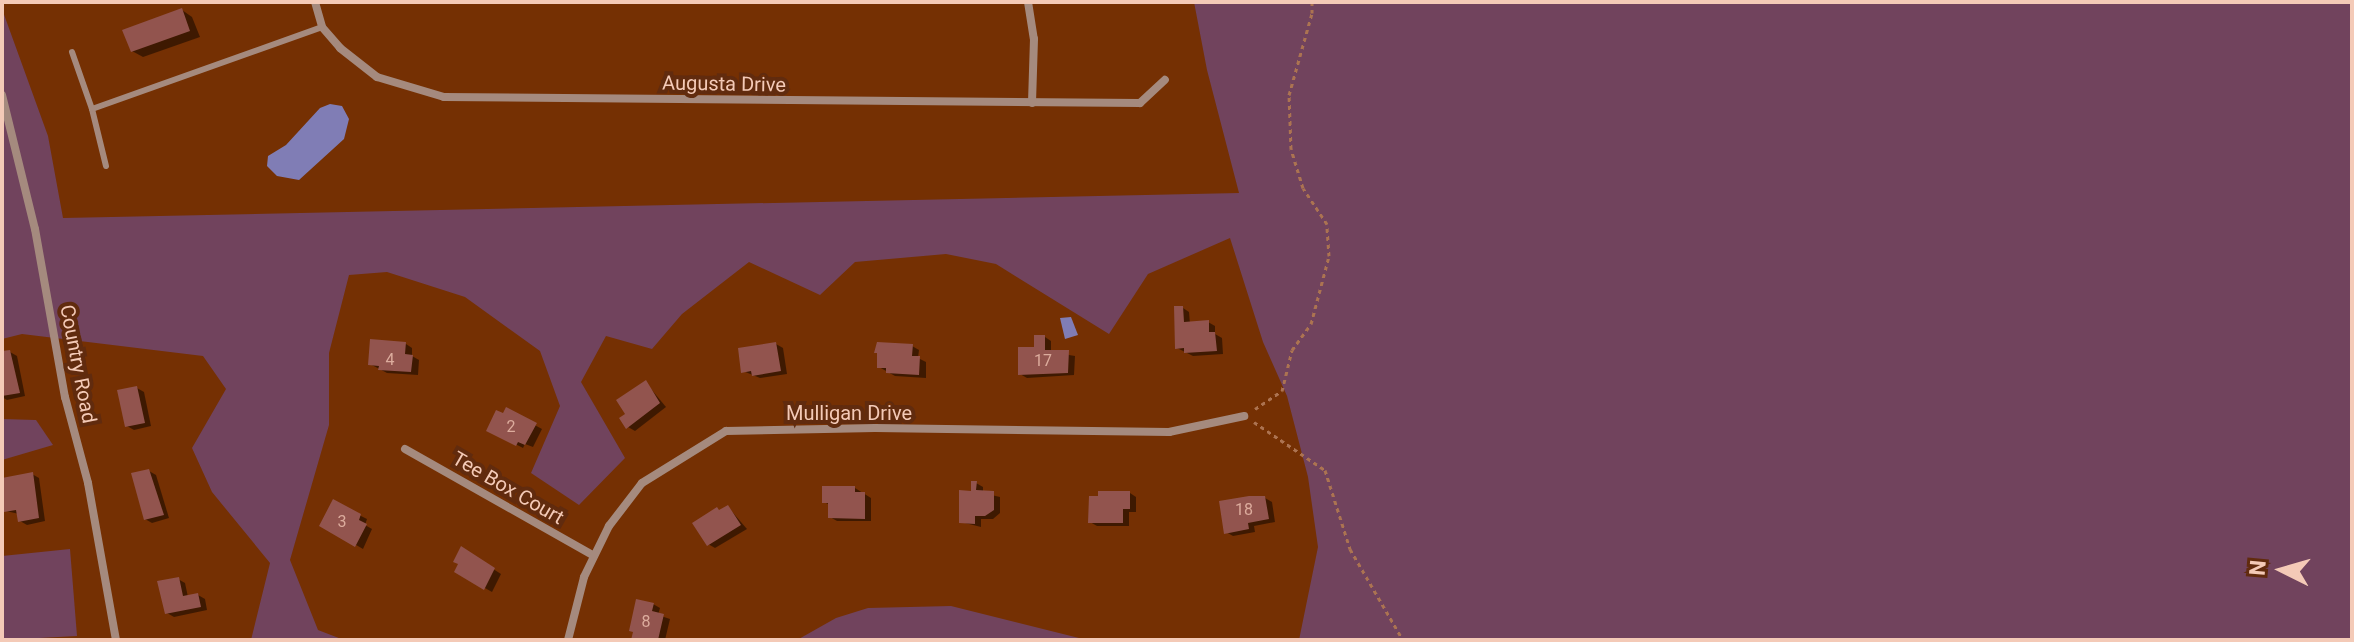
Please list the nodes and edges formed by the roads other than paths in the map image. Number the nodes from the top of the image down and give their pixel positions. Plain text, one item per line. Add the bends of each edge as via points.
1 (315, 2) edge
2 (1028, 2) edge
3 (322, 27) junction
4 (72, 52) dead end
5 (1165, 80) dead end
6 (2, 95) edge
7 (1032, 103) junction
8 (92, 109) junction
9 (106, 166) dead end
10 (1244, 416) road end
11 (405, 449) dead end
12 (594, 556) junction
13 (116, 640) edge
14 (568, 640) edge

1 - 3 street, Augusta Drive
2 - 7 street via 1034,39
3 - 7 street, Augusta Drive via 377,77 444,97
3 - 8 lane
4 - 8 lane
5 - 7 street, Augusta Drive via 1140,103
6 - 13 street, Country Road via 35,229
8 - 9 lane
10 - 12 street, Mulligan Drive via 1169,432 726,431 642,483
11 - 12 street, Tee Box Court
12 - 14 street, Mulligan Drive

